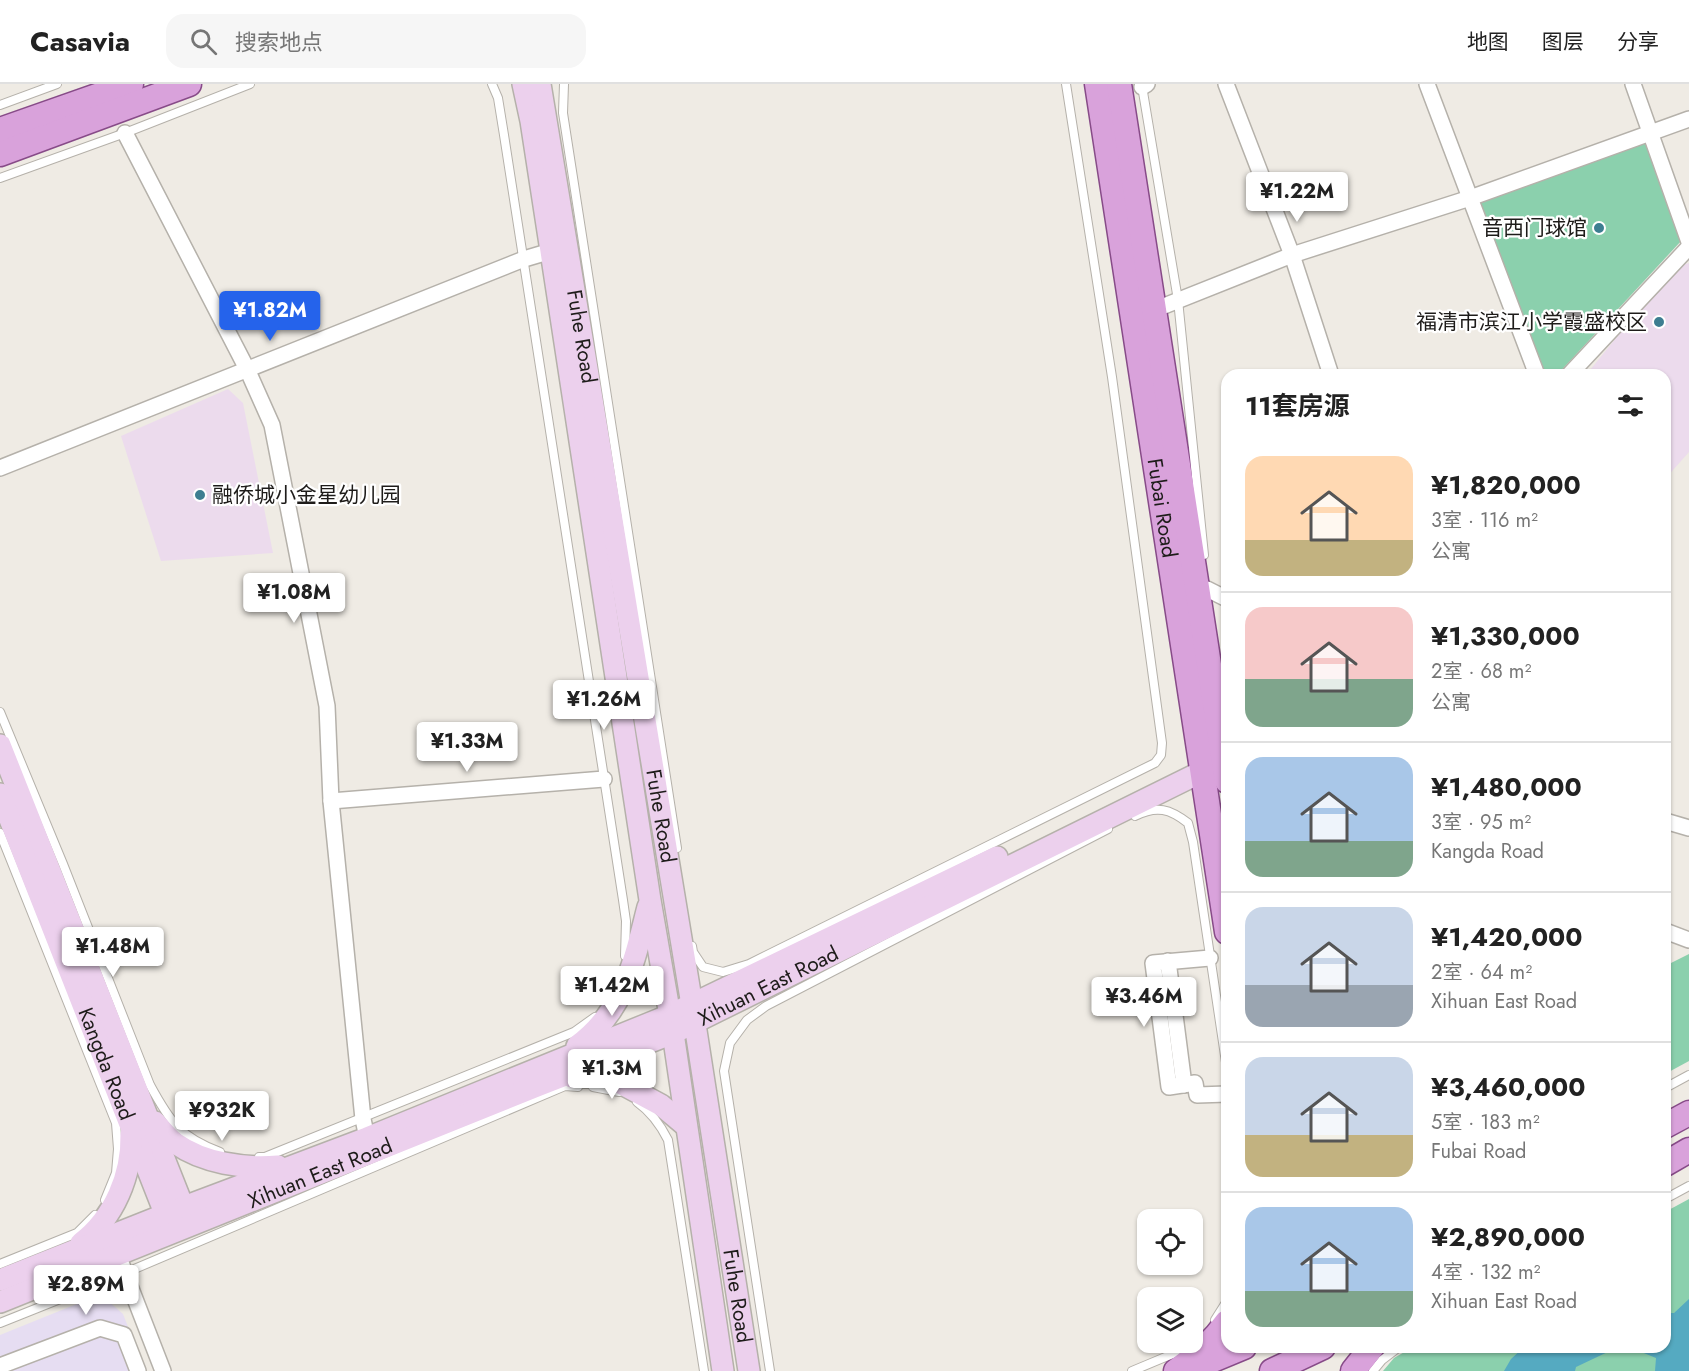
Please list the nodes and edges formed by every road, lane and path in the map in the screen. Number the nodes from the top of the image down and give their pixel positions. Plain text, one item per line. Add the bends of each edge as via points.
1 (57, 84) edge
2 (131, 84) edge
3 (189, 84) edge
4 (250, 84) edge
5 (492, 84) edge
6 (512, 84) edge
7 (523, 84) edge
8 (540, 84) edge
9 (549, 84) edge
10 (564, 84) edge
11 (1066, 84) edge
12 (1097, 84) edge
13 (1226, 84) edge
14 (1427, 84) edge
15 (1633, 84) edge
16 (1137, 85) edge
17 (0, 105) edge
18 (1689, 119) edge
19 (539, 124) junction
20 (0, 130) edge
21 (125, 133) junction
22 (1651, 134) junction
23 (0, 154) edge
24 (0, 178) edge
25 (1470, 198) junction
26 (1689, 242) edge
27 (1689, 247) edge
28 (551, 250) junction
29 (1292, 255) junction
30 (524, 259) junction
31 (1178, 300) junction
32 (1154, 310) junction
33 (248, 369) junction
34 (1329, 369) edge
35 (1535, 369) edge
36 (1575, 369) edge
37 (0, 468) edge
38 (1205, 566) dead end
39 (1207, 589) dead end
40 (1221, 596) edge
41 (0, 712) edge
42 (0, 745) edge
43 (1218, 762) edge
44 (604, 779) junction
45 (0, 794) edge
46 (331, 801) junction
47 (1128, 819) dead end
48 (1221, 819) edge
49 (1671, 823) edge
50 (1118, 824) dead end
51 (1689, 828) edge
52 (0, 833) edge
53 (678, 858) dead end
54 (650, 900) junction
55 (1671, 932) edge
56 (691, 940) dead end
57 (1689, 940) edge
58 (1210, 958) junction
59 (693, 1014) junction
60 (671, 1024) junction
61 (1221, 1030) edge
62 (558, 1060) junction
63 (1689, 1075) edge
64 (1671, 1085) edge
65 (537, 1086) junction
66 (1221, 1094) edge
67 (1689, 1113) edge
68 (138, 1119) junction
69 (1671, 1123) edge
70 (686, 1126) junction
71 (365, 1128) junction
72 (1689, 1150) edge
73 (232, 1155) dead end
74 (254, 1157) dead end
75 (1671, 1160) edge
76 (300, 1163) junction
77 (1689, 1186) edge
78 (1671, 1196) edge
79 (178, 1220) junction
80 (68, 1253) junction
81 (0, 1264) edge
82 (122, 1264) junction
83 (0, 1280) edge
84 (0, 1302) edge
85 (1220, 1322) edge
86 (0, 1323) edge
87 (1175, 1353) edge
88 (1229, 1353) edge
89 (1367, 1353) edge
90 (1391, 1353) edge
91 (1312, 1355) edge
92 (2, 1363) edge
93 (1281, 1364) edge
94 (134, 1368) edge
95 (162, 1371) edge
96 (704, 1371) edge
97 (723, 1371) edge
98 (749, 1371) edge
99 (770, 1371) edge
100 (1132, 1371) edge
101 (1176, 1371) edge
102 (1185, 1371) edge
103 (1353, 1371) edge
104 (1373, 1371) edge

1 - 17 lane
2 - 20 main road
3 - 23 main road
4 - 21 lane
5 - 30 lane via 498,98
6 - 19 street
7 - 19 street, Fuhe Road
8 - 19 street, Fuhe Road
9 - 19 street
10 - 53 lane via 563,113
11 - 56 lane via 1112,377 1161,755 1155,763 748,964 723,972 703,968
12 - 43 main road, Fubai Road
13 - 29 street
14 - 25 street
15 - 22 street
16 - 31 lane
16 - 32 main road, Fubai Road
18 - 22 street
19 - 28 street, Fuhe Road
19 - 59 street, Fuhe Road
21 - 24 lane
21 - 33 street
22 - 25 street
22 - 26 street
25 - 29 street
25 - 35 street
27 - 36 street
28 - 30 street
28 - 54 street, Fuhe Road
29 - 31 street
29 - 34 street
30 - 33 street
30 - 44 lane
31 - 32 street
31 - 38 lane
32 - 43 main road, Fubai Road
33 - 37 street
33 - 46 street via 272,425 327,706
39 - 40 street
41 - 73 lane via 150,1085 165,1113 184,1135
42 - 68 street, Kangda Road
43 - 48 main road, Fubai Road
43 - 59 street, Xihuan East Road
44 - 46 street
44 - 71 lane via 625,910 626,950 622,975 609,1000 600,1013 574,1032
45 - 68 street, Kangda Road
46 - 71 street
47 - 58 lane via 1158,809 1174,813 1188,823
49 - 51 street
50 - 99 lane via 766,1006 747,1020 730,1043 724,1071
52 - 81 lane via 116,1123 118,1149 116,1173 102,1208 77,1233
54 - 60 street, Fuhe Road
54 - 62 street via 633,964 616,1002 601,1026
55 - 57 street
58 - 61 lane
58 - 66 street via 1153,963 1169,1087 1195,1083 1197,1095
59 - 60 street, Xihuan East Road
59 - 98 street, Fuhe Road
60 - 62 street, Xihuan East Road
60 - 65 street, Xihuan East Road
60 - 70 street, Fuhe Road
62 - 71 street, Xihuan East Road
63 - 64 lane
65 - 70 street via 577,1076 609,1077 661,1106
65 - 79 street, Xihuan East Road
67 - 69 main road
68 - 76 street via 188,1151 220,1162 264,1167
68 - 79 street, Kangda Road
68 - 80 street via 130,1164 111,1211 89,1237
70 - 97 street, Fuhe Road
71 - 74 lane
71 - 76 street, Xihuan East Road
72 - 75 main road
76 - 79 street, Xihuan East Road
77 - 78 lane
79 - 80 street, Xihuan East Road
79 - 82 street, Xihuan East Road
80 - 83 street, Xihuan East Road
82 - 84 street, Xihuan East Road
82 - 86 lane
82 - 95 street
82 - 96 lane via 565,1086 600,1087 624,1093 641,1105 668,1140
85 - 101 main road via 1216,1338
87 - 100 lane
88 - 102 main road
89 - 103 main road
90 - 104 lane
91 - 93 main road
92 - 94 street via 100,1329 124,1335

